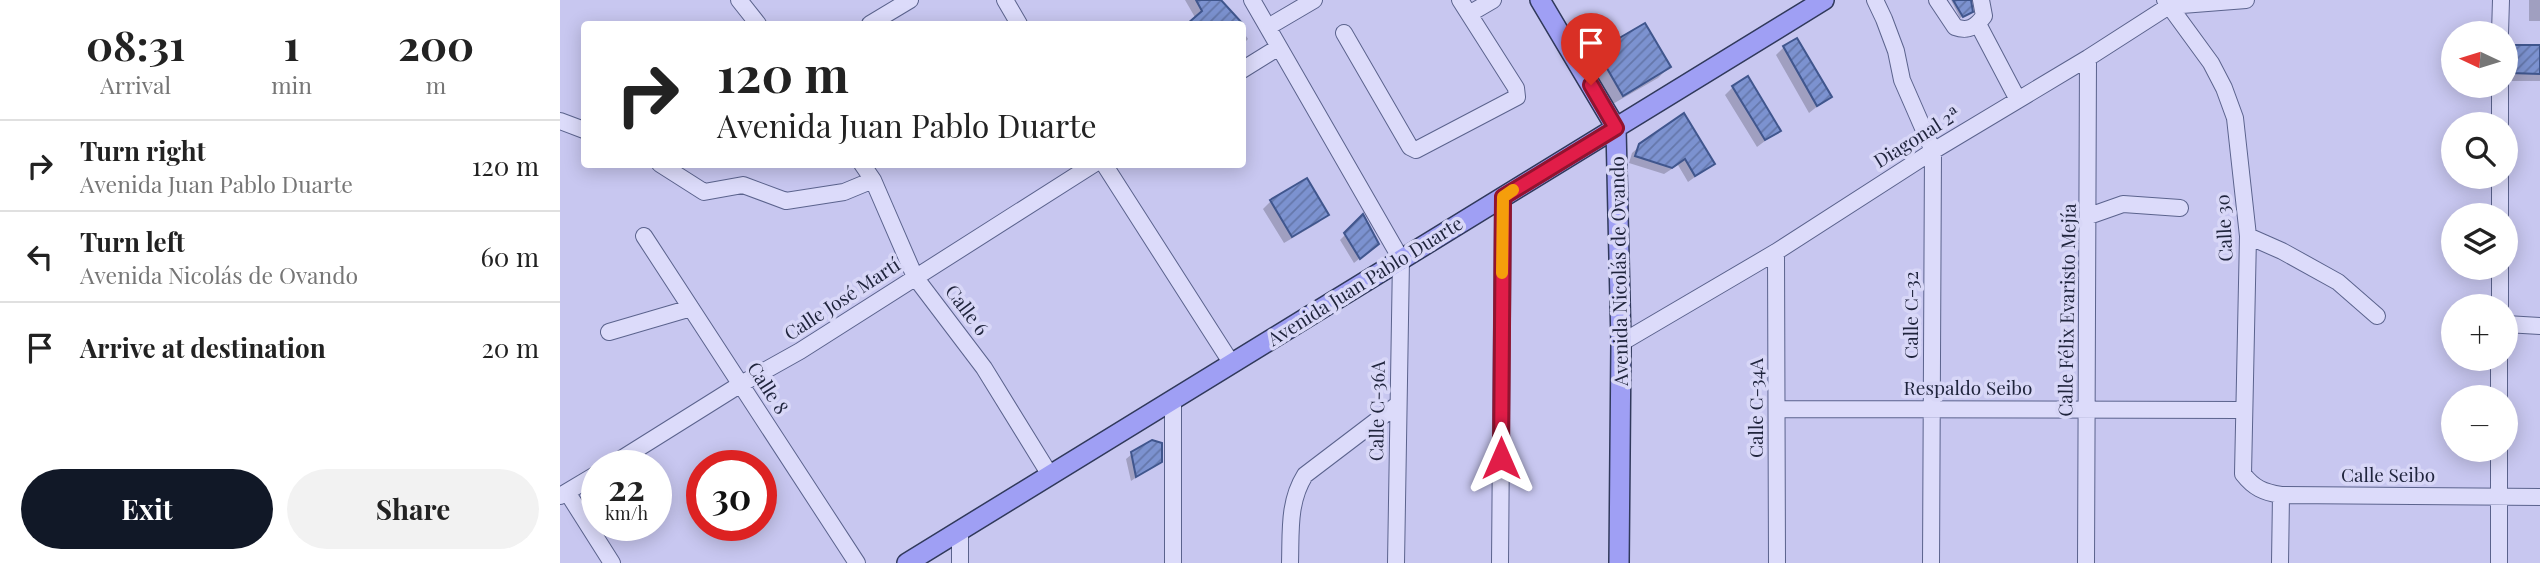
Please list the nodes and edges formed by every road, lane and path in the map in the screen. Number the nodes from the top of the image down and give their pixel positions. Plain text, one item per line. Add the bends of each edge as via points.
1 (739, 0) edge
2 (910, 0) edge
3 (1004, 0) edge
4 (1252, 0) edge
5 (1314, 0) edge
6 (1493, 0) edge
7 (1540, 0) edge
8 (1824, 0) edge
9 (1874, 0) edge
10 (1937, 0) edge
11 (1981, 0) edge
12 (2246, 0) edge
13 (2501, 0) edge
14 (2167, 3) edge
15 (1465, 7) edge
16 (756, 21) edge
17 (875, 21) edge
18 (1017, 21) edge
19 (2501, 21) edge
20 (1978, 24) junction
21 (1268, 27) junction
22 (1344, 33) dead end
23 (1279, 47) junction
24 (2088, 58) junction
25 (1246, 68) edge
26 (2018, 100) junction
27 (560, 121) edge
28 (1616, 128) junction
29 (581, 129) edge
30 (1933, 150) junction
31 (666, 168) edge
32 (865, 168) edge
33 (1088, 168) edge
34 (1107, 168) edge
35 (873, 180) junction
36 (1503, 197) junction
37 (2180, 208) dead end
38 (2089, 216) junction
39 (644, 236) dead end
40 (2248, 236) junction
41 (1776, 252) junction
42 (1401, 260) junction
43 (915, 277) junction
44 (691, 308) junction
45 (2377, 316) dead end
46 (2518, 325) edge
47 (2540, 326) edge
48 (609, 332) dead end
49 (1621, 343) junction
50 (1232, 364) junction
51 (741, 384) junction
52 (1173, 400) junction
53 (1398, 405) junction
54 (1932, 408) junction
55 (1777, 409) junction
56 (2087, 409) junction
57 (2243, 410) junction
58 (636, 450) edge
59 (2499, 462) edge
60 (2243, 474) joint
61 (1050, 475) junction
62 (581, 483) edge
63 (563, 494) edge
64 (2281, 495) junction
65 (2499, 497) junction
66 (2540, 497) edge
67 (960, 531) junction
68 (612, 563) edge
69 (858, 563) edge
70 (907, 563) edge
71 (960, 563) edge
72 (1173, 563) edge
73 (1290, 563) edge
74 (1396, 563) edge
75 (1500, 563) edge
76 (1619, 563) edge
77 (1777, 563) edge
78 (1931, 563) edge
79 (2086, 563) edge
80 (2280, 563) edge
81 (2499, 563) edge

1 - 16 street
2 - 17 street
3 - 18 street
4 - 21 street
5 - 21 street
6 - 15 street
7 - 28 main road, Avenida Nicolás de Ovando
8 - 28 main road, Avenida Juan Pablo Duarte
9 - 30 street
10 - 20 street via 1955,27 1970,29
11 - 20 street via 1984,16
12 - 14 street, Diagonal 2ª
13 - 19 street
14 - 24 street, Diagonal 2ª
14 - 40 street, Calle 30 via 2211,63 2235,118
15 - 22 street via 1516,88 1517,97 1416,150 1410,147
20 - 26 street
21 - 23 street
23 - 25 street
23 - 42 street
24 - 26 street, Diagonal 2ª
24 - 38 street, Calle Félix Evaristo Mejía
26 - 30 street, Diagonal 2ª
27 - 29 street
28 - 36 main road, Avenida Juan Pablo Duarte
28 - 49 main road, Avenida Nicolás de Ovando
30 - 41 street, Diagonal 2ª
30 - 54 street, Calle C-32
31 - 35 street via 704,192 743,186 786,201 844,192
32 - 35 street, Calle 6
33 - 43 street, Calle José Martí
34 - 50 street
35 - 43 street, Calle 6
36 - 42 main road, Avenida Juan Pablo Duarte
36 - 75 street
37 - 38 street via 2123,204
38 - 56 street, Calle Félix Evaristo Mejía
39 - 44 street, Calle 8
40 - 45 street via 2338,282
40 - 57 street, Calle 30
41 - 49 street, Diagonal 2ª
41 - 55 street, Calle C-34A
42 - 50 main road, Avenida Juan Pablo Duarte
42 - 53 street, Calle C-36A
43 - 51 street, Calle José Martí
43 - 61 street, Calle 6 via 984,368
44 - 48 street
44 - 51 street, Calle 8
46 - 47 street
49 - 76 main road, Avenida Nicolás de Ovando
50 - 52 main road, Avenida Juan Pablo Duarte
51 - 58 street, Calle José Martí
51 - 69 street, Calle 8
52 - 61 main road, Avenida Juan Pablo Duarte
52 - 72 street
53 - 73 street via 1305,475 1292,508
53 - 74 street, Calle C-36A
54 - 55 street, Respaldo Seibo
54 - 56 street, Respaldo Seibo
54 - 78 street, Calle C-32
55 - 77 street, Calle C-34A
56 - 57 street, Respaldo Seibo
56 - 79 street, Calle Félix Evaristo Mejía
57 - 60 street, Calle 30
59 - 65 street
60 - 64 street, Calle Seibo via 2263,492
61 - 67 main road, Avenida Juan Pablo Duarte
62 - 63 street
63 - 68 street
64 - 65 street, Calle Seibo
64 - 80 street
65 - 66 street, Calle Seibo
65 - 81 street
67 - 70 main road, Avenida Juan Pablo Duarte
67 - 71 street

